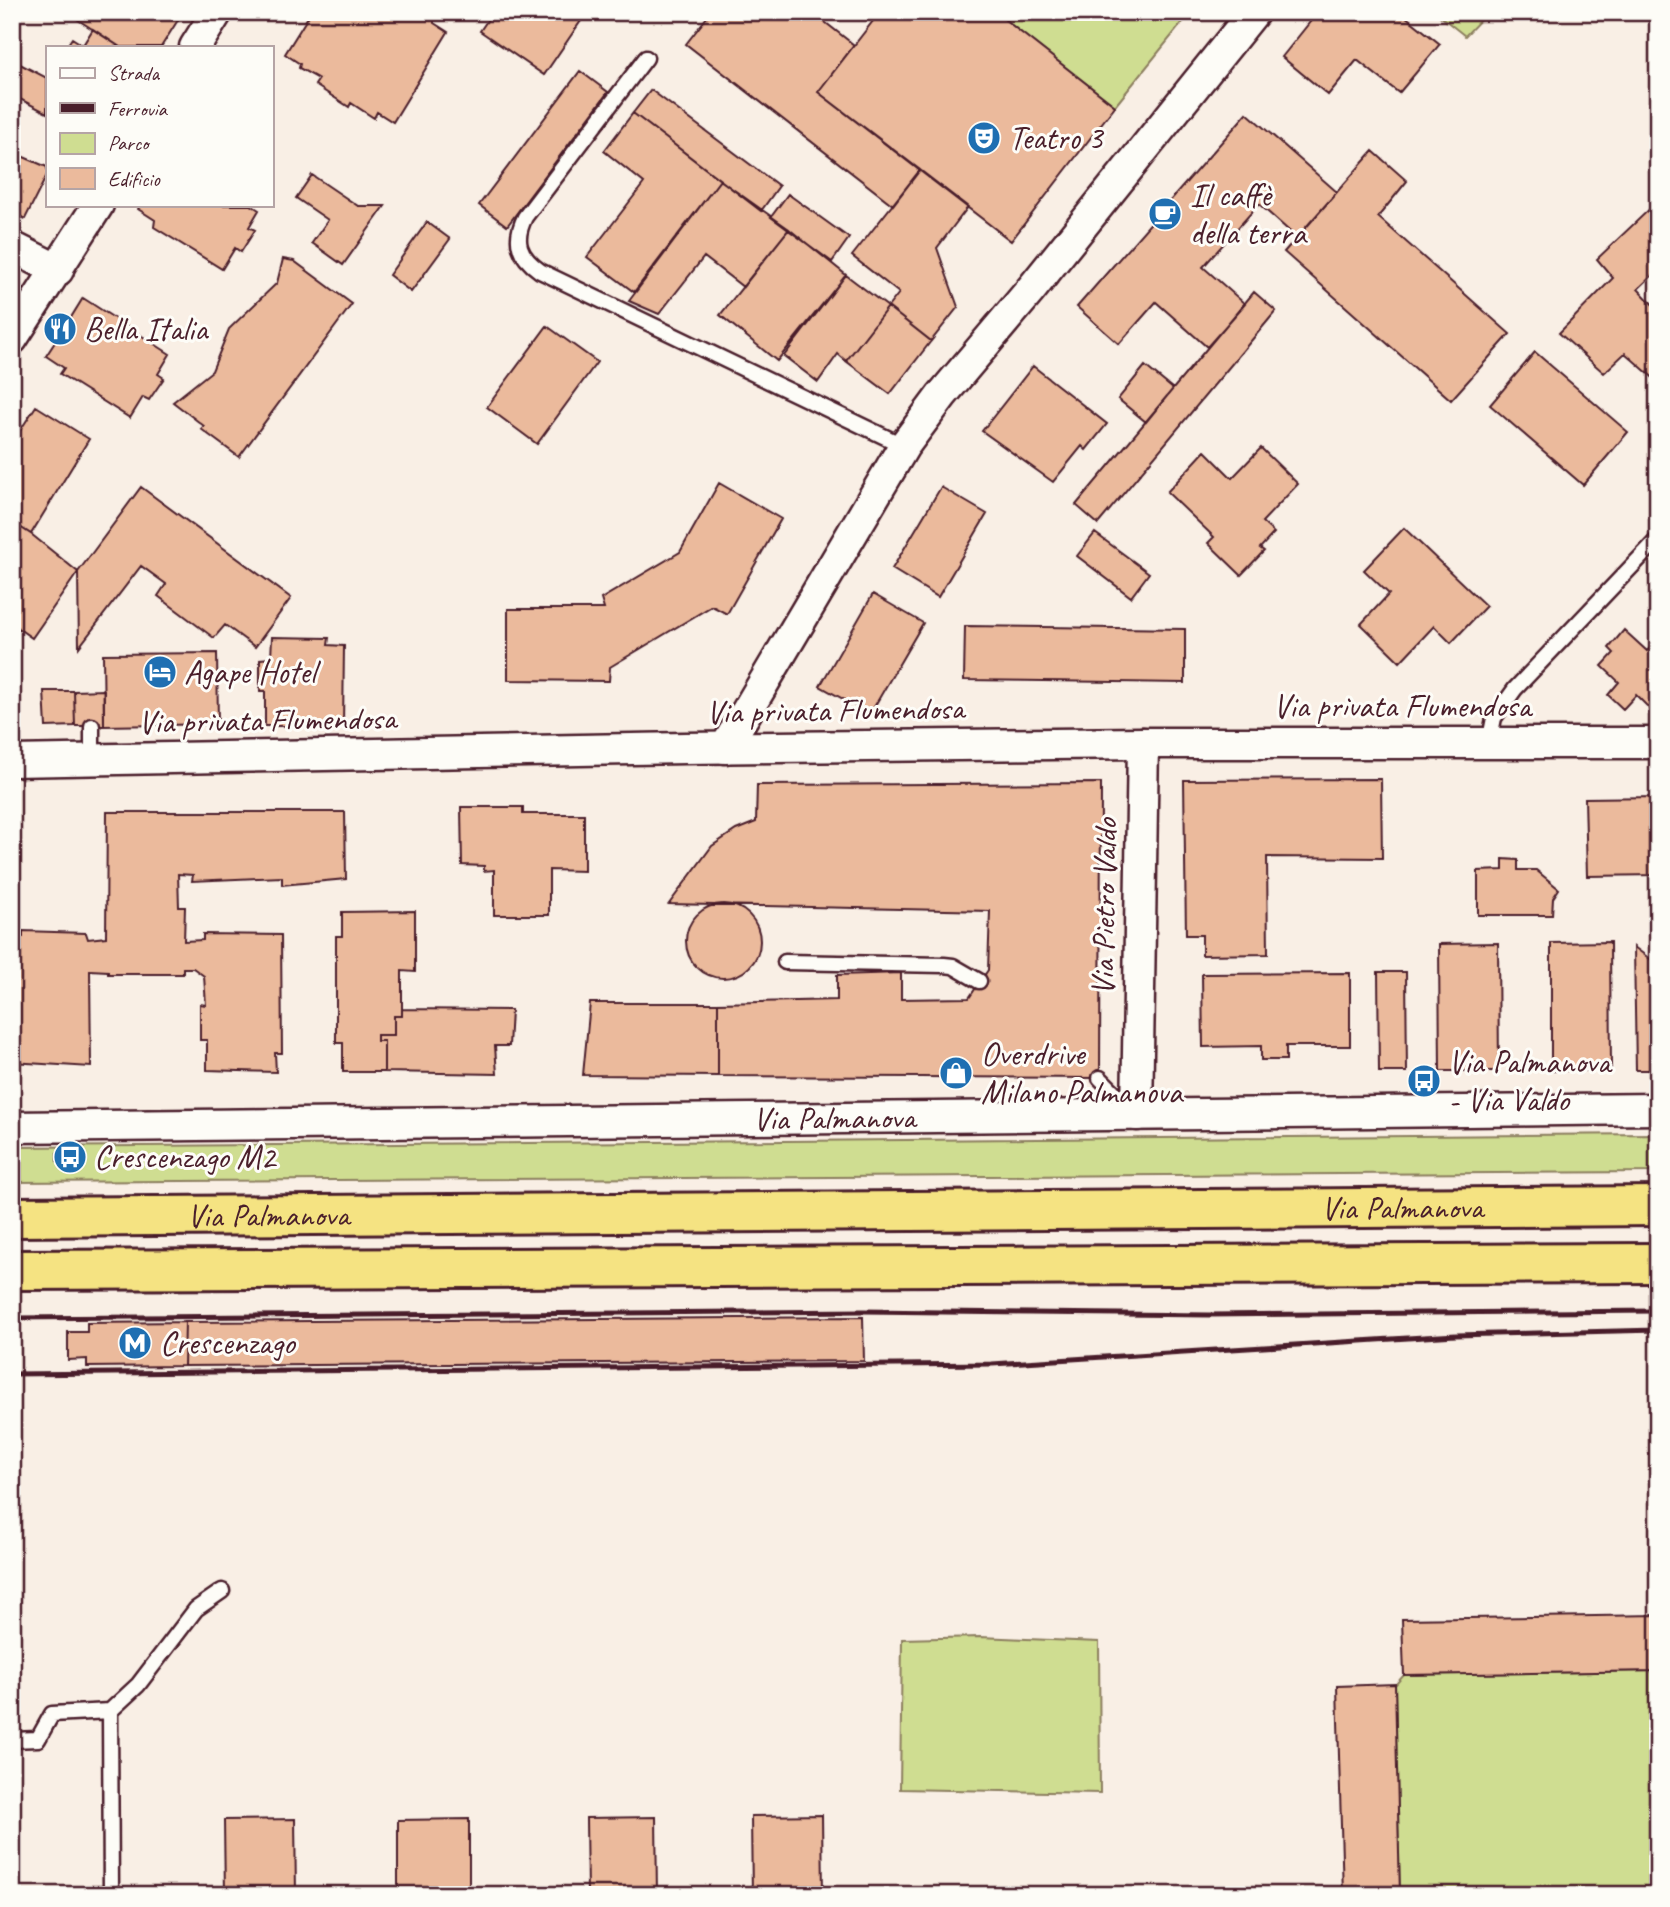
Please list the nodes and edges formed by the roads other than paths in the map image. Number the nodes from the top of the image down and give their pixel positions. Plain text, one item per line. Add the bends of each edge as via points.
1 (217, 12) edge
2 (1254, 12) edge
3 (196, 46) edge
4 (646, 58) dead end
5 (97, 206) edge
6 (12, 247) edge
7 (58, 270) junction
8 (12, 339) edge
9 (904, 446) junction
10 (1658, 539) edge
11 (92, 726) dead end
12 (1143, 743) junction
13 (1489, 743) junction
14 (1658, 743) edge
15 (725, 748) junction
16 (92, 760) junction
17 (12, 761) edge
18 (785, 962) dead end
19 (979, 981) dead end
20 (1100, 1078) dead end
21 (1658, 1109) edge
22 (1137, 1115) junction
23 (12, 1127) edge
24 (1658, 1206) edge
25 (12, 1217) edge
26 (1658, 1263) edge
27 (12, 1270) edge
28 (222, 1591) dead end
29 (110, 1711) junction
30 (12, 1740) edge
31 (111, 1895) edge

1 - 3 street
2 - 9 street
4 - 9 lane via 525,217 518,237 524,257 540,271
5 - 7 street
6 - 7 street
7 - 8 street
9 - 15 street
10 - 13 lane via 1515,689 1494,719
11 - 16 lane
12 - 13 street, Via privata Flumendosa
12 - 15 street, Via privata Flumendosa
12 - 22 street, Via Pietro Valdo
13 - 14 street, Via privata Flumendosa
15 - 16 street, Via privata Flumendosa
16 - 17 street, Via privata Flumendosa
18 - 19 lane via 944,965
20 - 22 lane
21 - 22 street, Via Palmanova
22 - 23 street, Via Palmanova
24 - 25 highway, Via Palmanova
26 - 27 highway, Via Palmanova
28 - 29 lane via 196,1609 138,1685
29 - 30 lane via 52,1714 38,1739
29 - 31 lane

